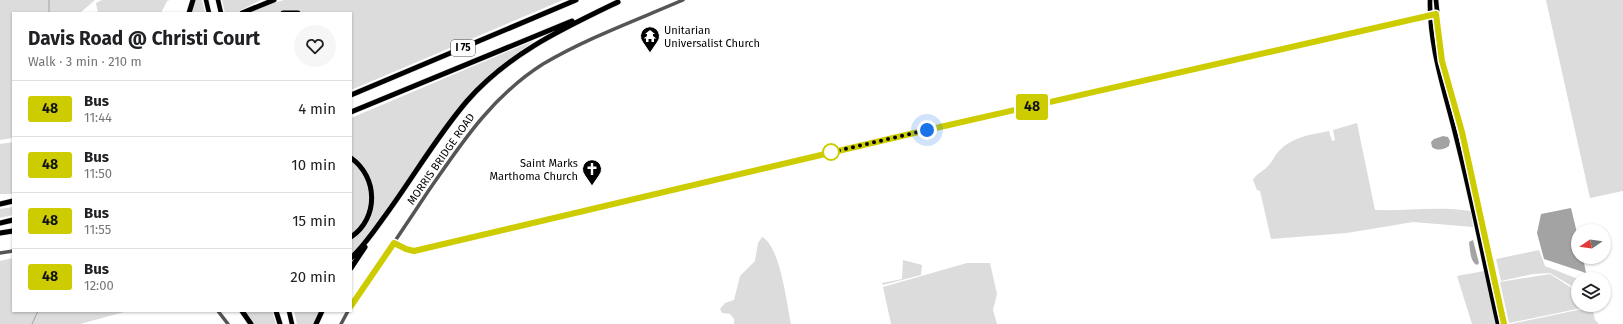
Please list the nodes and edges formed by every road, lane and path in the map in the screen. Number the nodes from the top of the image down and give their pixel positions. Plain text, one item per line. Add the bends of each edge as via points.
1 (193, 0) edge
2 (206, 0) edge
3 (218, 0) edge
4 (274, 0) edge
5 (576, 0) edge
6 (683, 0) edge
7 (1430, 0) edge
8 (1436, 0) edge
9 (620, 1) edge
10 (189, 12) edge
11 (209, 12) edge
12 (221, 12) edge
13 (244, 12) edge
14 (1436, 14) junction
15 (1430, 15) junction
16 (352, 95) edge
17 (352, 112) edge
18 (352, 159) edge
19 (12, 202) edge
20 (2, 203) edge
21 (12, 220) edge
22 (0, 223) edge
23 (376, 229) junction
24 (12, 231) edge
25 (0, 233) edge
26 (352, 236) edge
27 (394, 243) junction
28 (12, 251) edge
29 (0, 253) edge
30 (352, 257) edge
31 (352, 266) edge
32 (1492, 267) junction
33 (1485, 269) junction
34 (352, 305) edge
35 (219, 312) edge
36 (243, 312) edge
37 (277, 312) edge
38 (289, 312) edge
39 (322, 312) edge
40 (347, 312) edge
41 (228, 324) edge
42 (251, 324) edge
43 (281, 324) edge
44 (292, 324) edge
45 (316, 324) edge
46 (341, 324) edge
47 (1498, 324) edge
48 (1504, 324) edge

1 - 10 highway
2 - 11 main road
3 - 12 main road
4 - 13 highway
5 - 16 highway, I 75
6 - 27 street, MORRIS BRIDGE ROAD via 571,49 542,65 507,92 466,135
7 - 15 main road
8 - 14 main road
9 - 17 highway, I 75
9 - 23 highway via 539,41 489,78 452,120
14 - 15 street
14 - 32 main road via 1442,61 1462,132
15 - 27 street via 414,251
15 - 33 main road via 1438,71 1456,136
18 - 26 highway via 366,174 372,199 366,221
19 - 20 highway
21 - 22 highway
23 - 30 highway
23 - 31 highway
24 - 25 highway
27 - 34 street, MORRIS BRIDGE ROAD
28 - 29 street
32 - 33 main road
32 - 48 main road
33 - 47 main road
35 - 41 street
36 - 42 highway
37 - 43 highway
38 - 44 main road
39 - 45 highway
40 - 46 street

